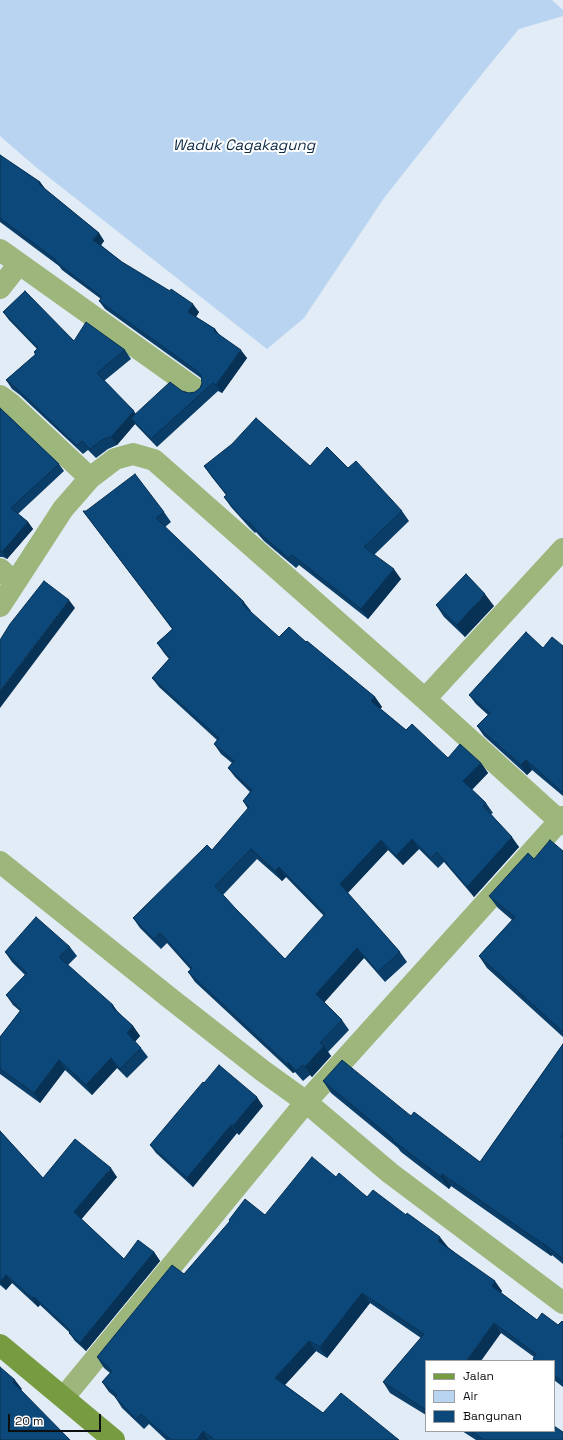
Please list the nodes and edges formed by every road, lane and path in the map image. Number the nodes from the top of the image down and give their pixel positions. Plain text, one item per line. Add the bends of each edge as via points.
1 (0, 250) edge
2 (19, 264) junction
3 (0, 288) edge
4 (195, 389) dead end
5 (0, 396) edge
6 (90, 478) junction
7 (563, 549) edge
8 (7, 576) edge
9 (0, 606) edge
10 (424, 699) junction
11 (562, 821) edge
12 (0, 862) edge
13 (306, 1102) junction
14 (563, 1303) edge
15 (0, 1345) edge
16 (64, 1397) junction
17 (114, 1440) edge

1 - 2 street
2 - 3 street
2 - 4 street
5 - 6 street
6 - 8 street
6 - 10 street via 115,460 133,454 154,460
7 - 10 street
8 - 9 street
10 - 11 street
11 - 13 street
12 - 13 street via 171,999
13 - 14 street via 390,1173
13 - 16 street
15 - 16 main road
16 - 17 main road

